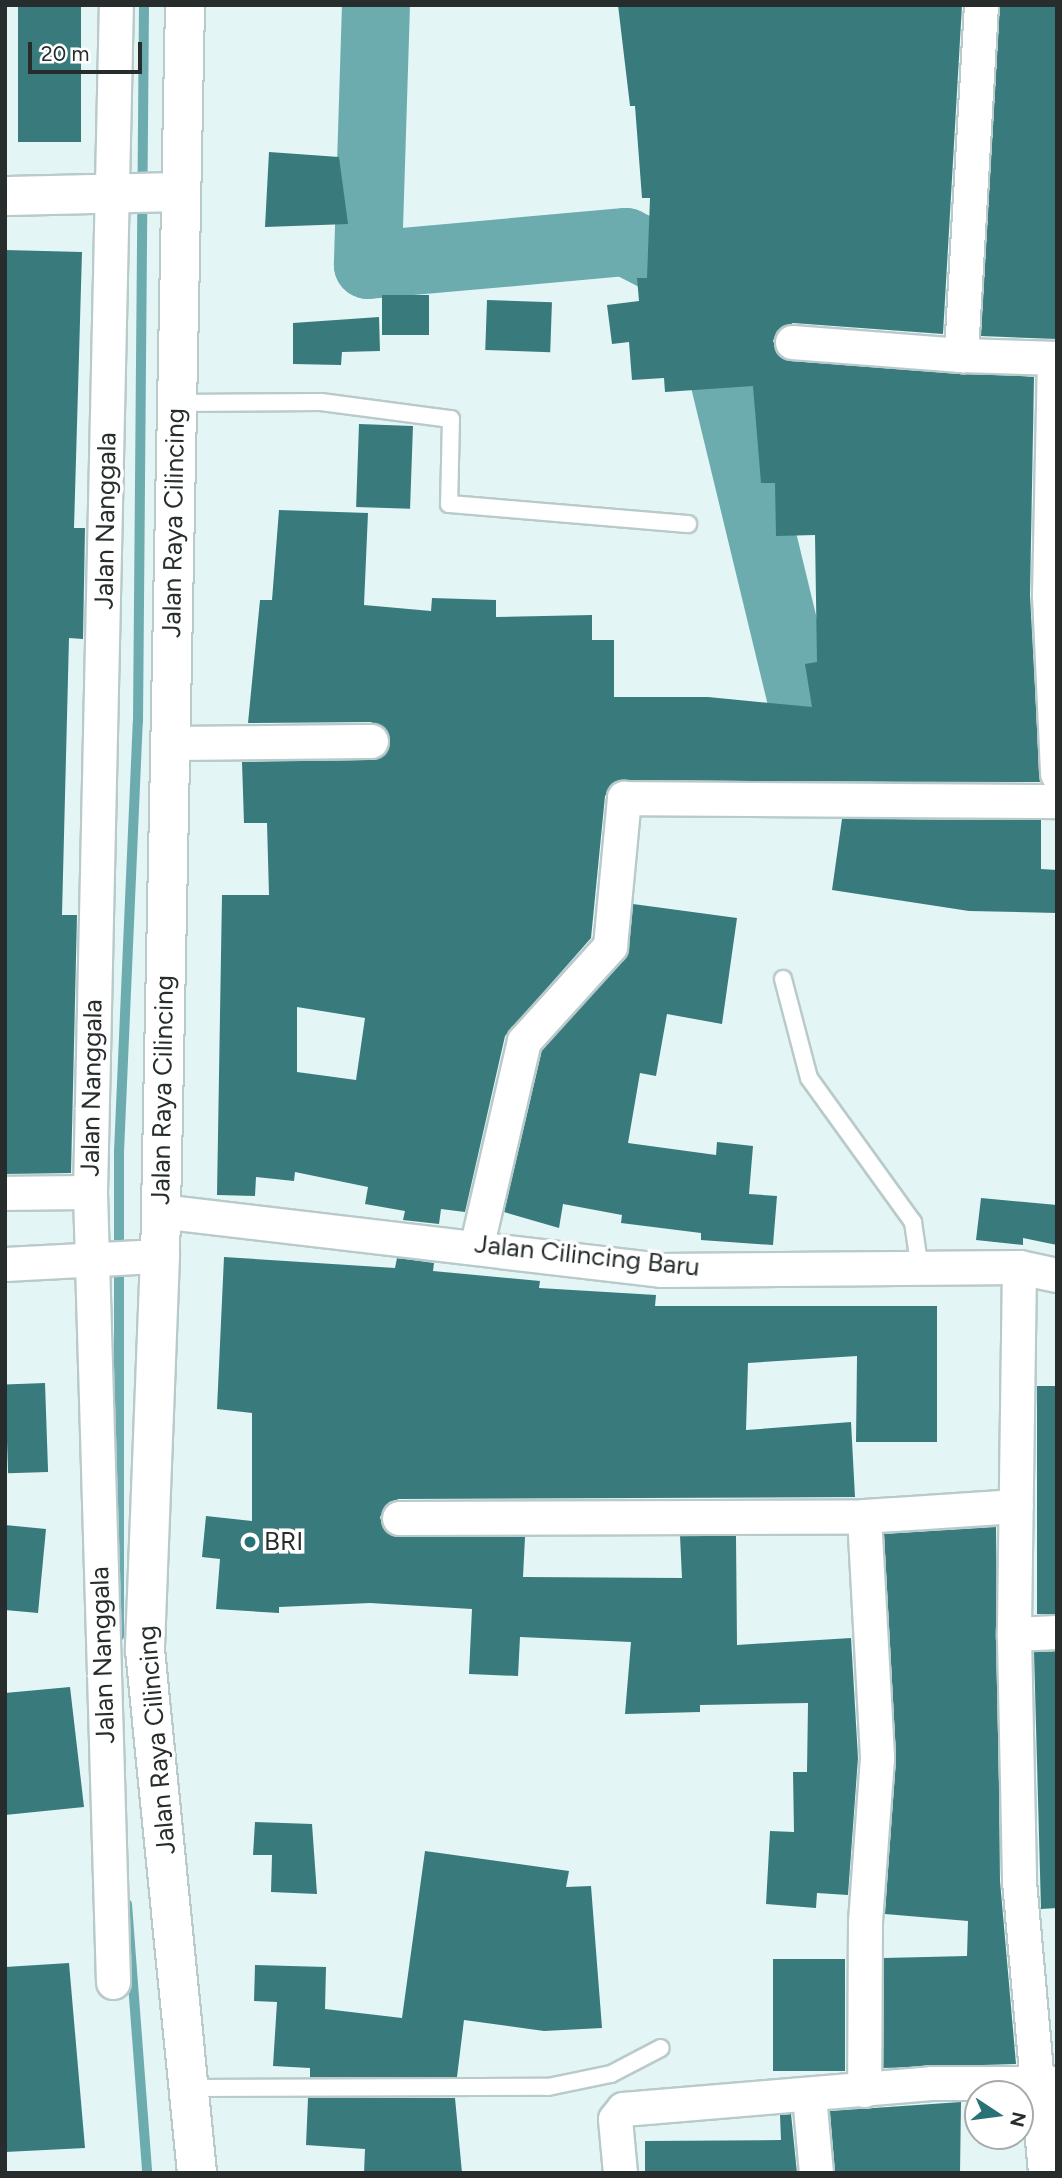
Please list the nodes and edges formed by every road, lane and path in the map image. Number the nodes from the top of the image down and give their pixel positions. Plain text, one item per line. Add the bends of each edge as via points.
1 (117, 5) edge
2 (184, 5) edge
3 (981, 5) edge
4 (144, 193) junction
5 (5, 196) edge
6 (792, 342) dead end
7 (961, 355) junction
8 (1055, 358) edge
9 (177, 403) junction
10 (1054, 507) edge
11 (688, 524) dead end
12 (371, 741) dead end
13 (169, 743) junction
14 (1057, 774) edge
15 (1057, 801) edge
16 (783, 979) dead end
17 (90, 1192) junction
18 (5, 1193) edge
19 (160, 1211) junction
20 (477, 1244) junction
21 (123, 1258) junction
22 (5, 1264) edge
23 (1019, 1267) junction
24 (920, 1270) junction
25 (1057, 1275) edge
26 (1016, 1506) junction
27 (864, 1516) junction
28 (399, 1518) dead end
29 (1057, 1632) edge
30 (1014, 1634) junction
31 (113, 1982) dead end
32 (661, 2048) dead end
33 (1048, 2083) edge
34 (190, 2088) junction
35 (864, 2091) junction
36 (808, 2096) junction
37 (197, 2173) edge
38 (620, 2173) edge
39 (816, 2173) edge
40 (1045, 2173) edge

1 - 4 street, Jalan Nanggala
2 - 4 street, Jalan Raya Cilincing
3 - 7 street
4 - 5 street
4 - 9 street, Jalan Raya Cilincing
4 - 17 street, Jalan Nanggala
6 - 7 street
7 - 8 street
8 - 10 street
9 - 11 lane via 321,402 451,419 449,504
9 - 13 street, Jalan Raya Cilincing
10 - 14 street via 1051,738
12 - 13 street
13 - 19 street, Jalan Raya Cilincing
15 - 20 street via 624,798 610,946 524,1041
16 - 24 lane via 810,1078 913,1222
17 - 18 street
17 - 21 street, Jalan Nanggala
19 - 20 street, Jalan Cilincing Baru
19 - 21 street, Jalan Raya Cilincing
20 - 24 street, Jalan Cilincing Baru via 661,1270
21 - 22 street
21 - 31 street, Jalan Nanggala
21 - 34 street, Jalan Raya Cilincing via 145,1650
23 - 24 street, Jalan Cilincing Baru
23 - 25 street, Jalan Cilincing Baru
23 - 26 street
26 - 27 street
26 - 30 street
27 - 28 street
27 - 35 street via 877,1758 865,1923
29 - 30 street
30 - 33 street via 1019,1881
32 - 34 lane via 611,2074 548,2087
33 - 35 street via 931,2083
33 - 40 street
34 - 37 street, Jalan Raya Cilincing
35 - 36 street
36 - 38 street via 623,2109 615,2119
36 - 39 street

